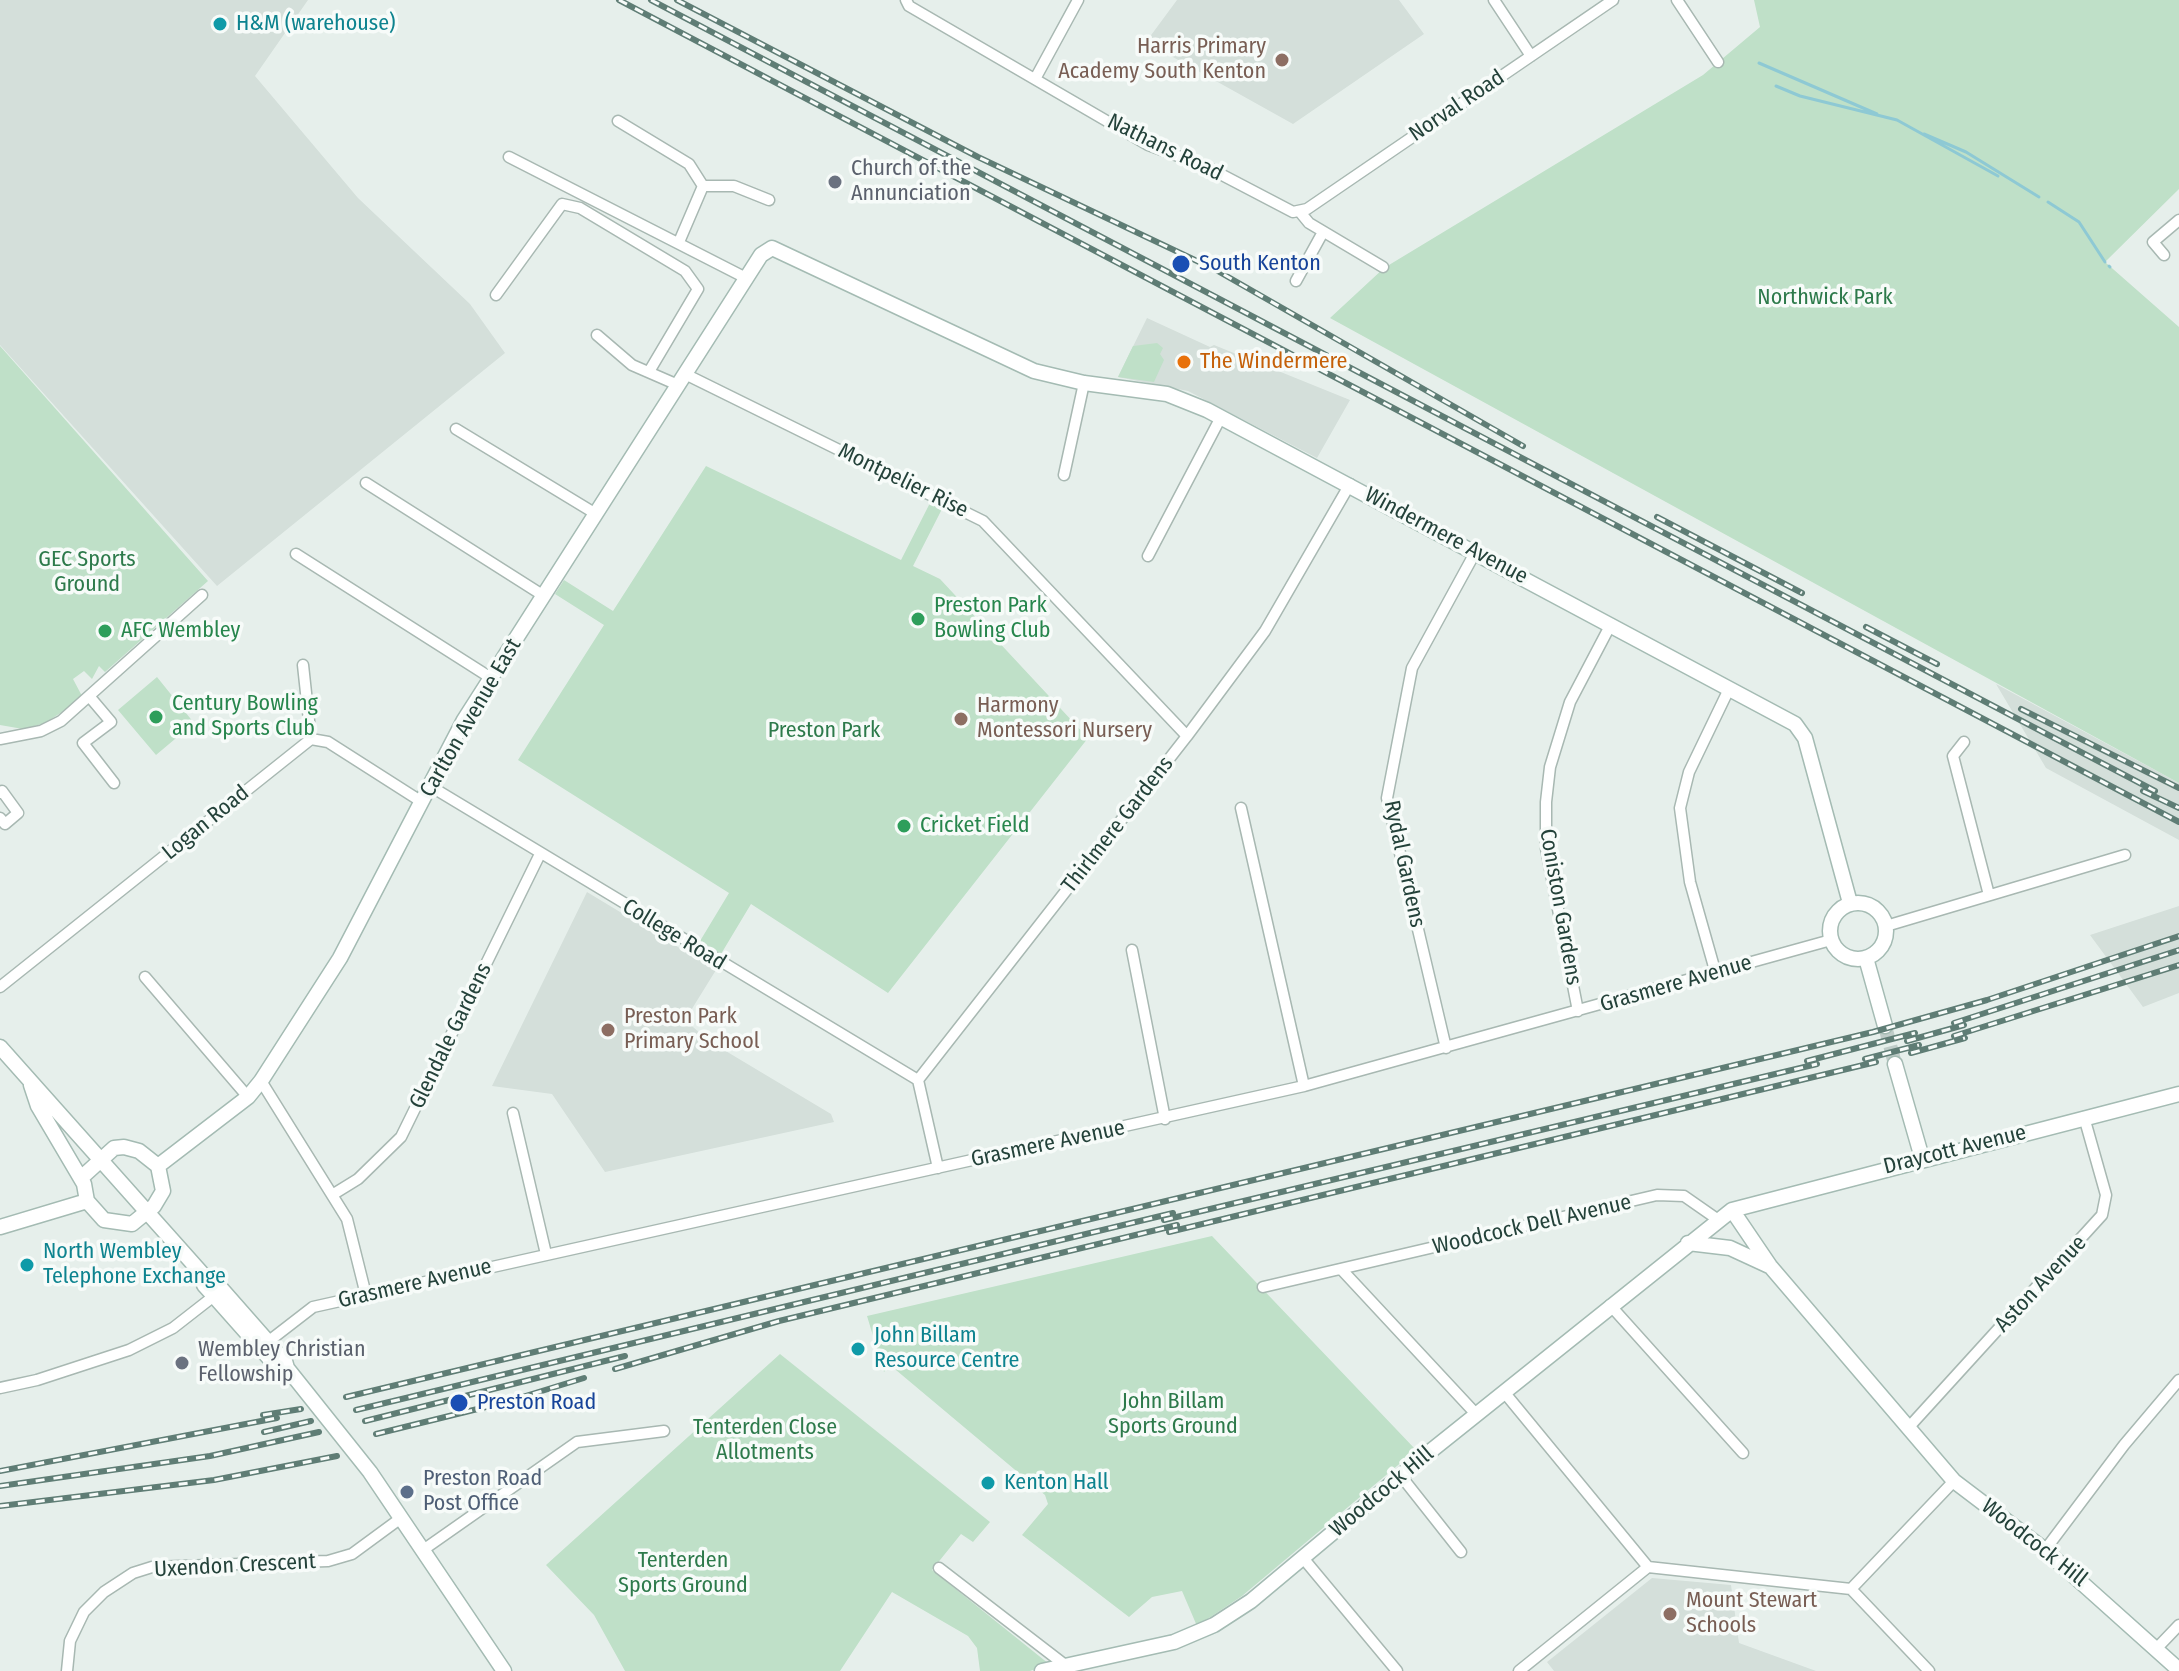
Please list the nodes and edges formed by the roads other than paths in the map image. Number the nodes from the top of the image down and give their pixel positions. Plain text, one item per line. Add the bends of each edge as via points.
1 (906, 0) edge
2 (1078, 0) edge
3 (1494, 0) edge
4 (1613, 0) edge
5 (1677, 0) edge
6 (1531, 56) junction
7 (1718, 62) dead end
8 (1035, 79) junction
9 (618, 121) dead end
10 (509, 157) dead end
11 (703, 186) junction
12 (769, 200) dead end
13 (1300, 212) junction
14 (2179, 220) edge
15 (1323, 232) junction
16 (679, 242) junction
17 (765, 250) joint
18 (2164, 255) dead end
19 (1383, 267) dead end
20 (746, 278) junction
21 (1296, 281) dead end
22 (496, 295) dead end
23 (597, 335) dead end
24 (650, 370) junction
25 (682, 379) junction
26 (1084, 383) junction
27 (1221, 417) junction
28 (456, 429) dead end
29 (1064, 475) dead end
30 (366, 483) dead end
31 (1350, 484) junction
32 (596, 514) junction
33 (1476, 551) junction
34 (296, 554) dead end
35 (1148, 556) dead end
36 (202, 595) dead end
37 (544, 596) junction
38 (1611, 624) junction
39 (303, 665) dead end
40 (491, 678) junction
41 (1729, 689) junction
42 (89, 696) junction
43 (1187, 736) junction
44 (0, 739) edge
45 (311, 739) junction
46 (1964, 742) dead end
47 (114, 783) dead end
48 (430, 786) junction
49 (0, 793) edge
50 (422, 802) junction
51 (1241, 808) dead end
52 (0, 818) edge
53 (540, 854) junction
54 (2125, 855) dead end
55 (1989, 895) junction
56 (1850, 903) junction
57 (1886, 926) junction
58 (1831, 940) junction
59 (1132, 950) dead end
60 (1866, 958) junction
61 (1716, 974) junction
62 (145, 977) dead end
63 (0, 987) edge
64 (1578, 1011) junction
65 (1885, 1026) tunnel mouth
66 (0, 1047) edge
67 (1446, 1048) junction
68 (1895, 1064) tunnel mouth
69 (918, 1080) junction
70 (30, 1081) junction
71 (261, 1081) junction
72 (1304, 1086) junction
73 (2179, 1094) edge
74 (248, 1097) junction
75 (513, 1113) dead end
76 (2084, 1117) junction
77 (1165, 1119) junction
78 (1922, 1158) junction
79 (100, 1159) junction
80 (158, 1166) junction
81 (938, 1168) junction
82 (81, 1178) junction
83 (332, 1195) junction
84 (87, 1201) junction
85 (1732, 1210) junction
86 (148, 1212) junction
87 (1717, 1219) junction
88 (0, 1227) edge
89 (1688, 1243) junction
90 (546, 1254) junction
91 (1770, 1266) junction
92 (1342, 1270) junction
93 (205, 1277) junction
94 (1263, 1287) dead end
95 (366, 1295) junction
96 (214, 1296) junction
97 (1610, 1305) junction
98 (269, 1341) junction
99 (287, 1368) junction
100 (2179, 1380) edge
101 (0, 1388) edge
102 (1504, 1392) junction
103 (1476, 1414) junction
104 (1909, 1427) junction
105 (664, 1431) dead end
106 (1743, 1453) dead end
107 (1401, 1476) junction
108 (1954, 1481) junction
109 (401, 1518) junction
110 (423, 1550) junction
111 (2045, 1550) junction
112 (1461, 1552) dead end
113 (1303, 1558) junction
114 (1648, 1567) junction
115 (939, 1568) dead end
116 (1851, 1589) junction
117 (2179, 1625) edge
118 (2157, 1648) junction
119 (1065, 1665) junction
120 (2179, 1670) edge
121 (67, 1671) edge
122 (504, 1671) edge
123 (1042, 1671) edge
124 (1397, 1671) edge
125 (1519, 1671) edge
126 (1929, 1671) edge

1 - 8 street, Nathans Road
2 - 8 street
3 - 6 street
4 - 6 street, Norval Road
5 - 7 street
6 - 13 street, Norval Road
8 - 13 street, Nathans Road via 1148,145 1205,166 1285,211
9 - 11 street via 689,164
10 - 16 street
11 - 12 street via 734,186
11 - 16 street
13 - 15 street, Nathans Road
14 - 18 street via 2153,242
15 - 19 street, Nathans Road
15 - 21 street
16 - 20 street
17 - 20 street, Carlton Avenue East
17 - 26 street, Windermere Avenue via 777,249 1010,362
20 - 25 street, Carlton Avenue East
22 - 24 street via 562,204 580,208 685,271 698,289
23 - 24 street, Montpelier Rise via 632,365
24 - 25 street, Montpelier Rise
25 - 32 street, Carlton Avenue East
25 - 43 street, Montpelier Rise via 983,521
26 - 27 street, Windermere Avenue via 1167,394
26 - 29 street
27 - 31 street, Windermere Avenue
27 - 35 street
28 - 32 street
30 - 37 street
31 - 33 street, Windermere Avenue
31 - 43 street, Thirlmere Gardens via 1265,631
32 - 37 street, Carlton Avenue East
33 - 38 street, Windermere Avenue
33 - 67 street, Rydal Gardens via 1412,668 1387,798
34 - 40 street
36 - 42 street
37 - 40 street, Carlton Avenue East
38 - 41 street, Windermere Avenue
38 - 64 street, Coniston Gardens via 1570,702 1550,767 1546,802 1546,848
39 - 45 street
40 - 48 street, Carlton Avenue East
41 - 56 street, Windermere Avenue via 1795,724 1805,738
41 - 61 street via 1695,759 1680,808 1690,882
42 - 44 street via 41,731
42 - 47 street via 111,722 83,743
43 - 69 street, Thirlmere Gardens
45 - 50 street via 328,742
45 - 63 street, Logan Road
46 - 55 street via 1953,756
48 - 50 street, Carlton Avenue East
48 - 53 street, College Road
49 - 52 street via 18,813 5,824
50 - 71 street, Carlton Avenue East via 340,958
51 - 72 street
53 - 69 street, College Road
53 - 83 street, Glendale Gardens via 401,1137 358,1179
54 - 55 street
55 - 57 street
56 - 57 street via 1878,910
56 - 58 street via 1832,920
57 - 60 street via 1883,943
58 - 60 street via 1847,957
58 - 61 street, Grasmere Avenue
59 - 77 street
60 - 65 street
61 - 64 street, Grasmere Avenue
62 - 74 street
64 - 67 street, Grasmere Avenue
66 - 70 street
67 - 72 street, Grasmere Avenue
68 - 78 street
69 - 81 street
70 - 79 street
70 - 82 street via 38,1106
71 - 74 street, Carlton Avenue East
71 - 83 street
72 - 77 street, Grasmere Avenue
73 - 76 street, Draycott Avenue
74 - 80 street, Carlton Avenue East
75 - 90 street
76 - 78 street, Draycott Avenue
76 - 104 street, Aston Avenue via 2106,1195 2097,1224
77 - 81 street, Grasmere Avenue
78 - 85 street, Draycott Avenue
79 - 80 street via 124,1147
79 - 82 street
79 - 86 street
80 - 86 street via 163,1191
81 - 90 street, Grasmere Avenue
82 - 84 street
83 - 95 street via 354,1240
84 - 86 street via 104,1220 117,1224 132,1224
84 - 88 street
85 - 87 street, Woodcock Hill
85 - 91 street, Woodcock Hill
86 - 93 street
87 - 89 street, Woodcock Hill
87 - 92 street, Woodcock Dell Avenue via 1684,1196 1657,1195
89 - 91 street, Woodcock Hill via 1730,1248
89 - 97 street, Woodcock Hill
90 - 95 street, Grasmere Avenue
91 - 104 street, Woodcock Hill
92 - 94 street, Woodcock Dell Avenue
92 - 103 street
93 - 96 street via 204,1285
93 - 98 street via 212,1278
95 - 98 street, Grasmere Avenue via 308,1308
96 - 99 street via 278,1368
96 - 101 street via 173,1328 129,1350
97 - 102 street, Woodcock Hill
97 - 106 street
98 - 99 street
99 - 109 street
100 - 111 street
102 - 103 street, Woodcock Hill
102 - 114 street
103 - 107 street, Woodcock Hill
104 - 108 street, Woodcock Hill
105 - 110 street via 577,1442
107 - 112 street
107 - 113 street, Woodcock Hill
108 - 111 street, Woodcock Hill
108 - 116 street
109 - 110 street
109 - 121 street, Uxendon Crescent via 352,1554 328,1561 152,1567 133,1573 84,1612 70,1641
110 - 122 street
111 - 118 street, Woodcock Hill
113 - 119 street, Woodcock Hill via 1214,1625 1174,1642
113 - 124 street
114 - 116 street
114 - 125 street
115 - 119 street
116 - 126 street
117 - 118 street
118 - 120 street, Woodcock Hill
119 - 123 street, Woodcock Hill

